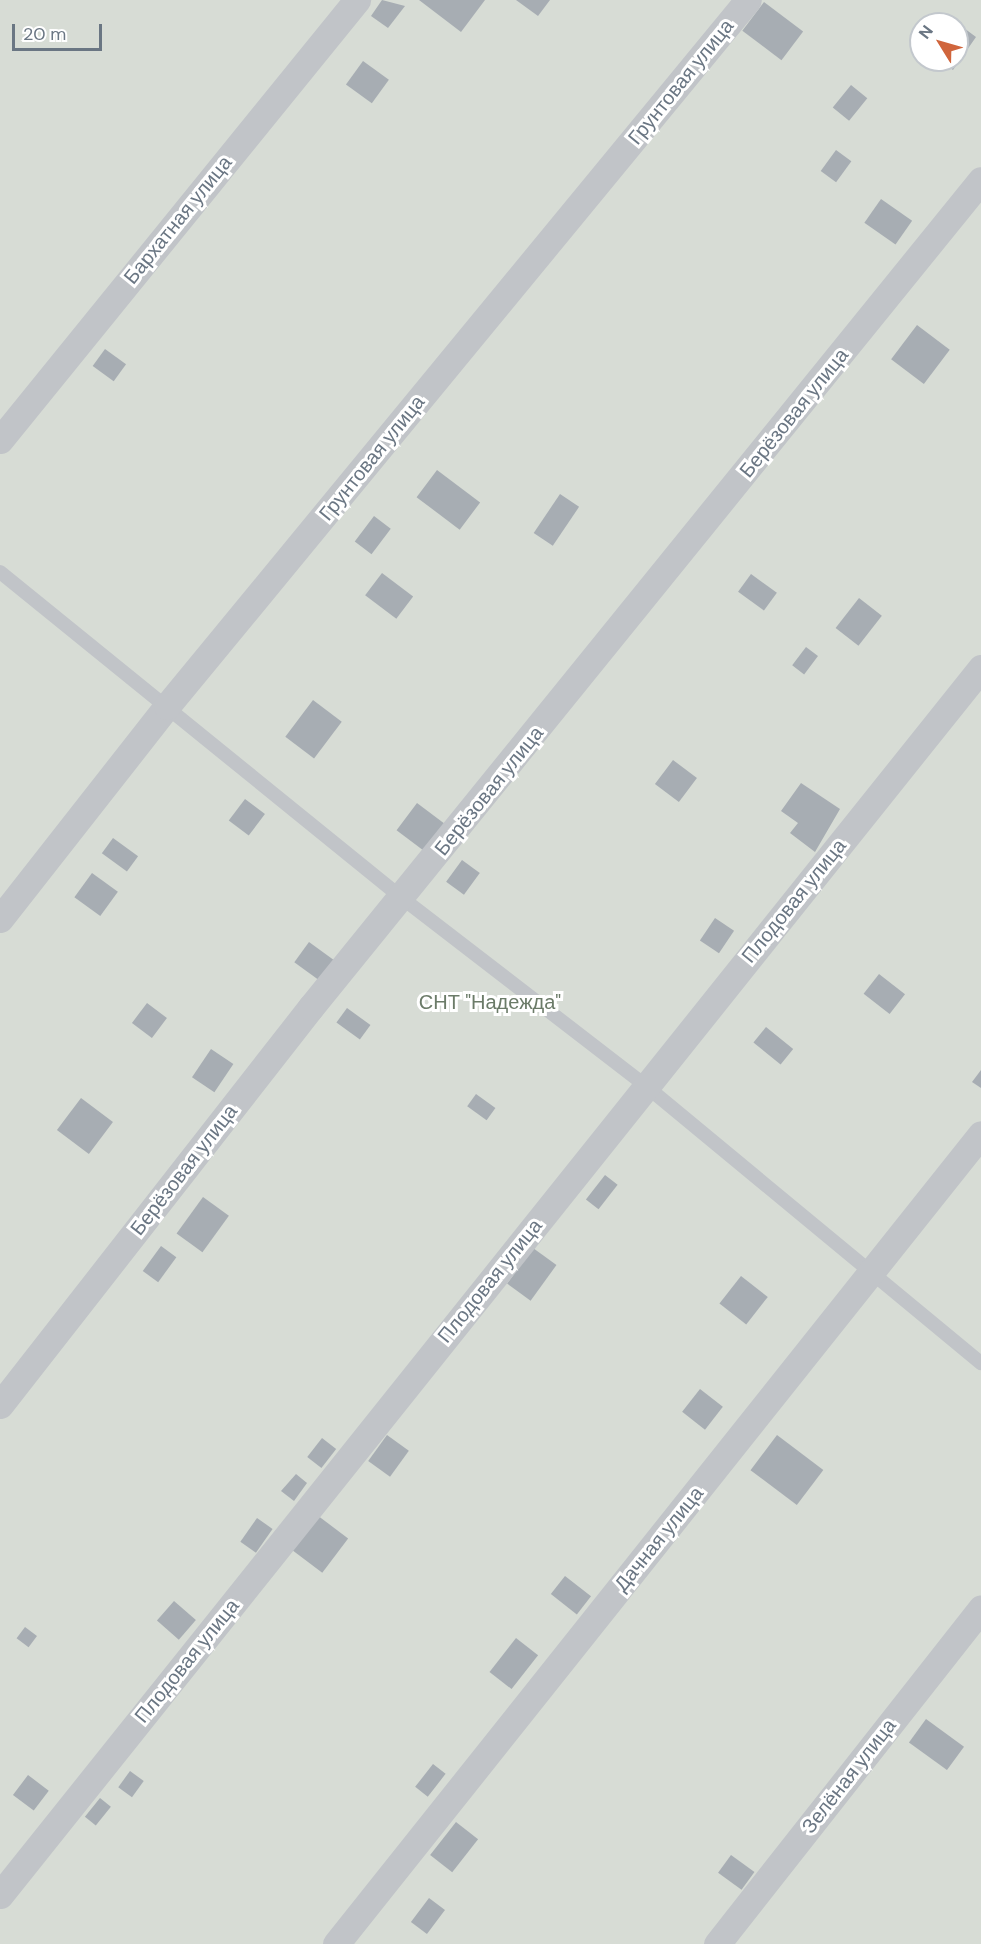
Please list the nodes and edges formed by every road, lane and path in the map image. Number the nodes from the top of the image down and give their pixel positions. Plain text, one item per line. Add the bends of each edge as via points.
1 (357, 0) edge
2 (748, 0) edge
3 (981, 180) edge
4 (0, 440) edge
5 (0, 572) edge
6 (981, 668) edge
7 (167, 706) junction
8 (402, 898) junction
9 (0, 919) edge
10 (646, 1086) junction
11 (981, 1134) edge
12 (869, 1275) junction
13 (981, 1363) edge
14 (0, 1405) edge
15 (981, 1609) edge
16 (0, 1895) edge
17 (336, 1944) edge
18 (717, 1944) edge

1 - 4 street, Бархатная улица
2 - 7 street, Грунтовая улица
3 - 8 street, Берёзовая улица
5 - 7 lane
6 - 10 street, Плодовая улица
7 - 8 lane
7 - 9 street, Грунтовая улица
8 - 10 lane
8 - 14 street, Берёзовая улица
10 - 12 lane
10 - 16 street, Плодовая улица
11 - 12 street, Дачная улица
12 - 13 lane
12 - 17 street, Дачная улица
15 - 18 street, Зелёная улица

